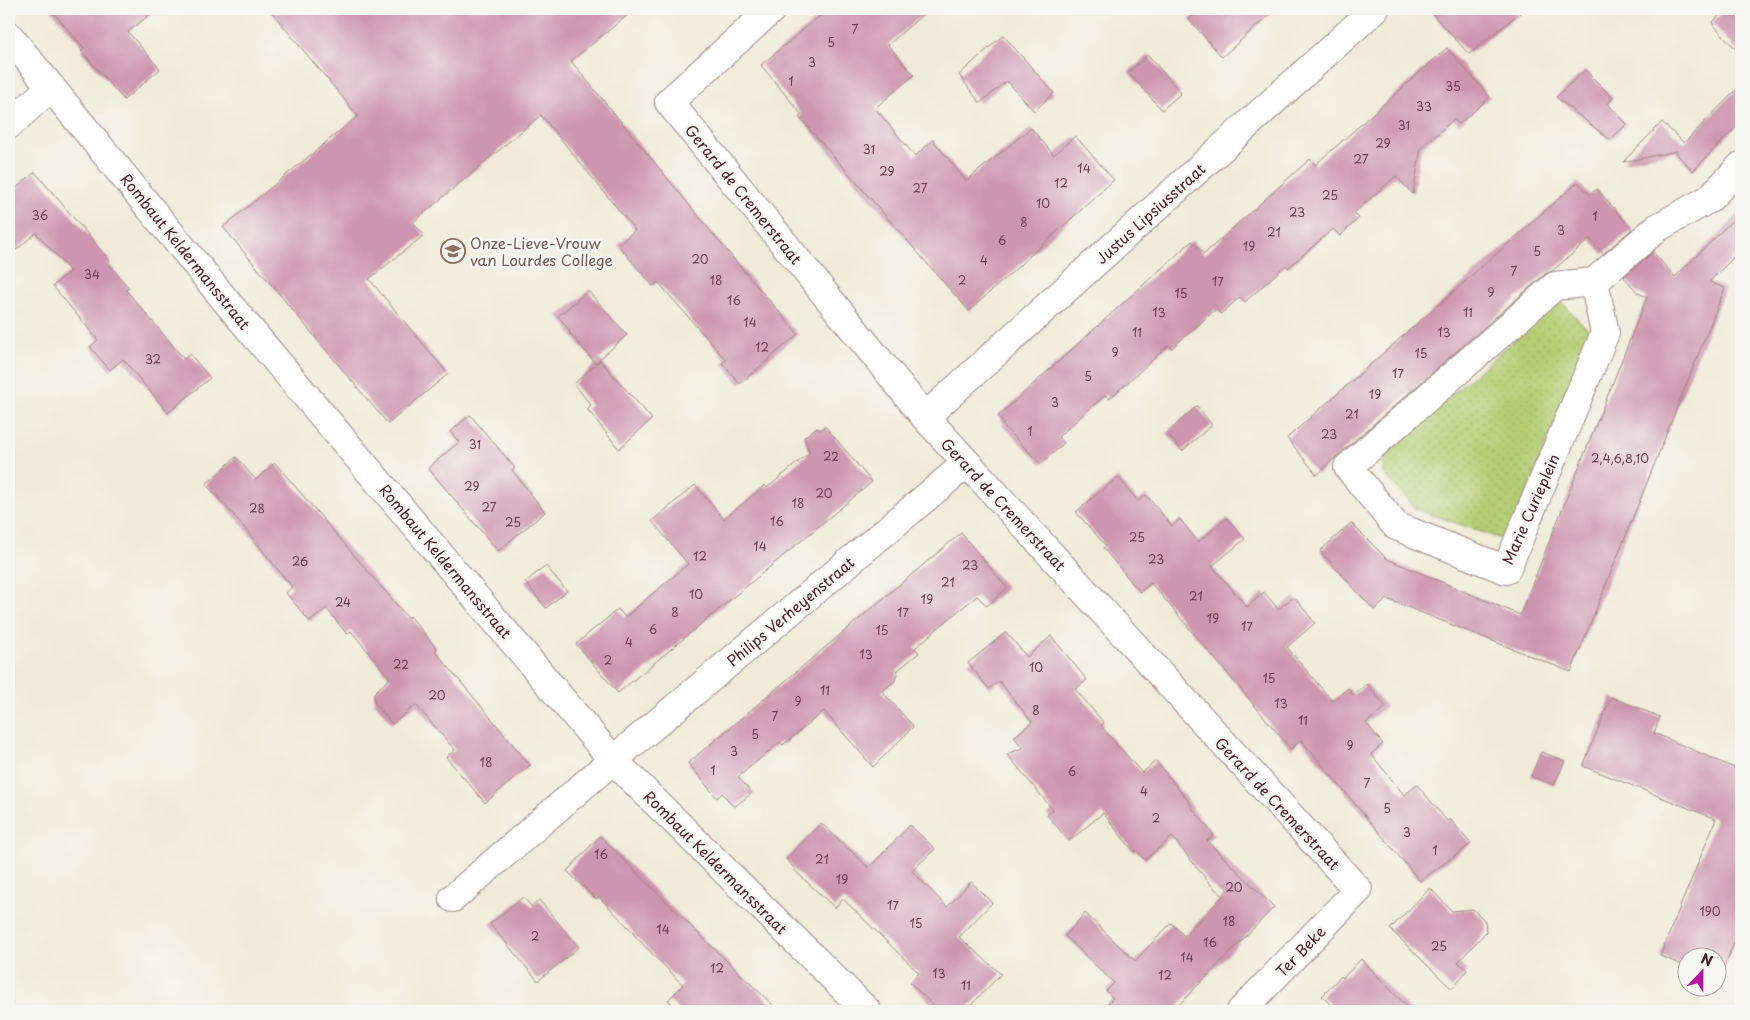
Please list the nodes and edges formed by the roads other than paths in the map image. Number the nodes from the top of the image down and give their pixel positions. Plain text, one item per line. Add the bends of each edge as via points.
1 (772, 9) edge
2 (1375, 9) edge
3 (9, 36) edge
4 (51, 87) junction
5 (9, 125) edge
6 (1741, 166) edge
7 (1594, 282) junction
8 (924, 417) junction
9 (967, 463) junction
10 (613, 760) junction
11 (1358, 890) joint
12 (453, 898) dead end
13 (867, 1011) edge
14 (1241, 1011) edge

1 - 8 street, Gerard de Cremerstraat via 669,102
2 - 8 street, Justus Lipsiusstraat
3 - 4 street, Rombaut Keldermansstraat
4 - 5 street
4 - 10 street, Rombaut Keldermansstraat via 232,308
6 - 7 street via 1709,199 1657,228
7 - 7 street, Marie Curieplein via 1555,286 1348,467 1396,526 1506,570 1605,333
8 - 9 street, Gerard de Cremerstraat
9 - 10 street, Philips Verheyenstraat
9 - 11 street, Gerard de Cremerstraat
10 - 12 street, Philips Verheyenstraat
10 - 13 street, Rombaut Keldermansstraat
11 - 14 street, Ter Beke

